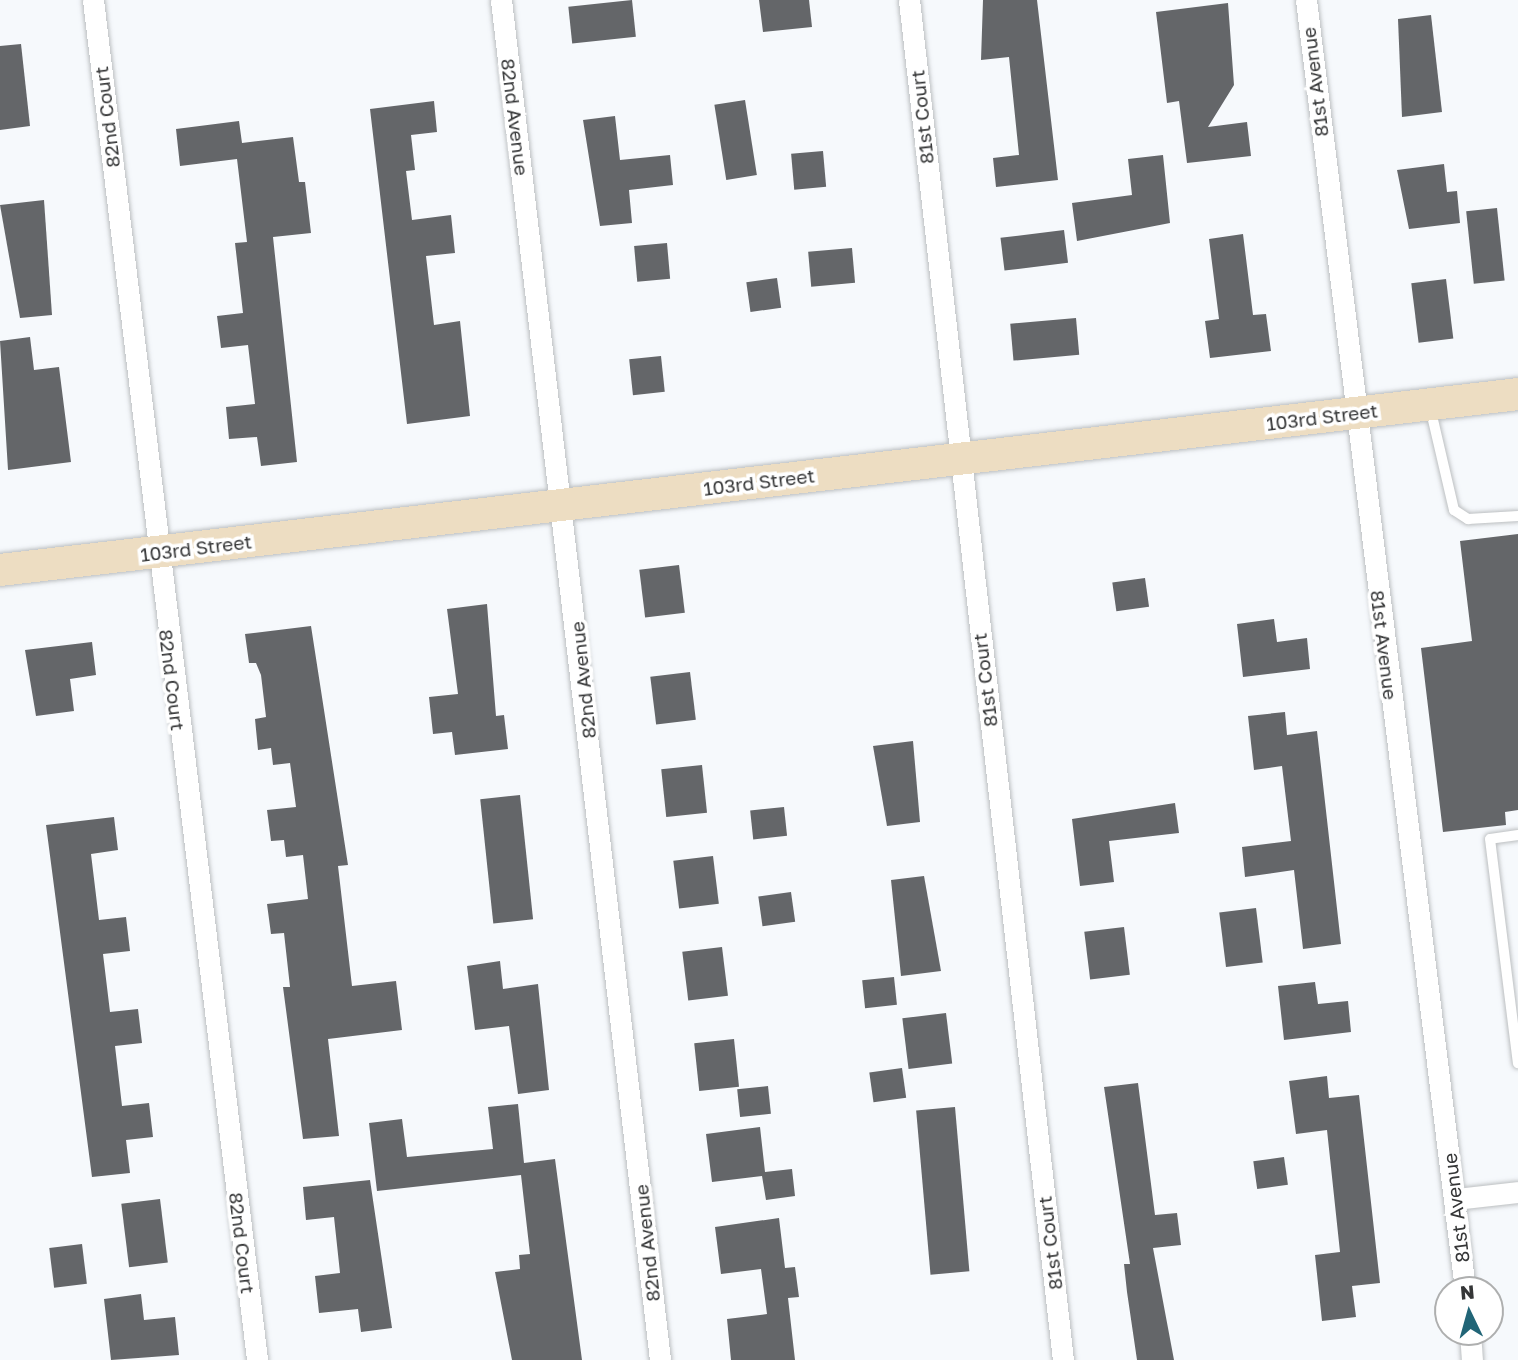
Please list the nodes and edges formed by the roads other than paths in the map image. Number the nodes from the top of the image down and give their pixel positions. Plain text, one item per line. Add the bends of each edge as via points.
1 (93, 0) edge
2 (501, 0) edge
3 (909, 0) edge
4 (1306, 0) edge
5 (1518, 394) edge
6 (1429, 404) junction
7 (1353, 413) junction
8 (960, 459) junction
9 (564, 505) junction
10 (1518, 516) edge
11 (156, 552) junction
12 (0, 570) edge
13 (1518, 835) edge
14 (1518, 1063) edge
15 (1518, 1192) edge
16 (1456, 1199) junction
17 (1464, 1276) edge
18 (257, 1360) edge
19 (660, 1360) edge
20 (1063, 1360) edge

1 - 11 street, 82nd Court
2 - 9 street, 82nd Avenue
3 - 8 street, 81st Court
4 - 7 street, 81st Avenue
5 - 6 street, 103rd Street
6 - 7 street, 103rd Street
6 - 10 lane via 1454,510 1468,519
7 - 8 street, 103rd Street
7 - 16 street, 81st Avenue
8 - 9 street, 103rd Street
8 - 20 street, 81st Court
9 - 11 street, 103rd Street
9 - 19 street, 82nd Avenue
11 - 12 street, 103rd Street
11 - 18 street, 82nd Court
13 - 14 lane via 1490,839
15 - 16 street
16 - 17 street, 81st Avenue

